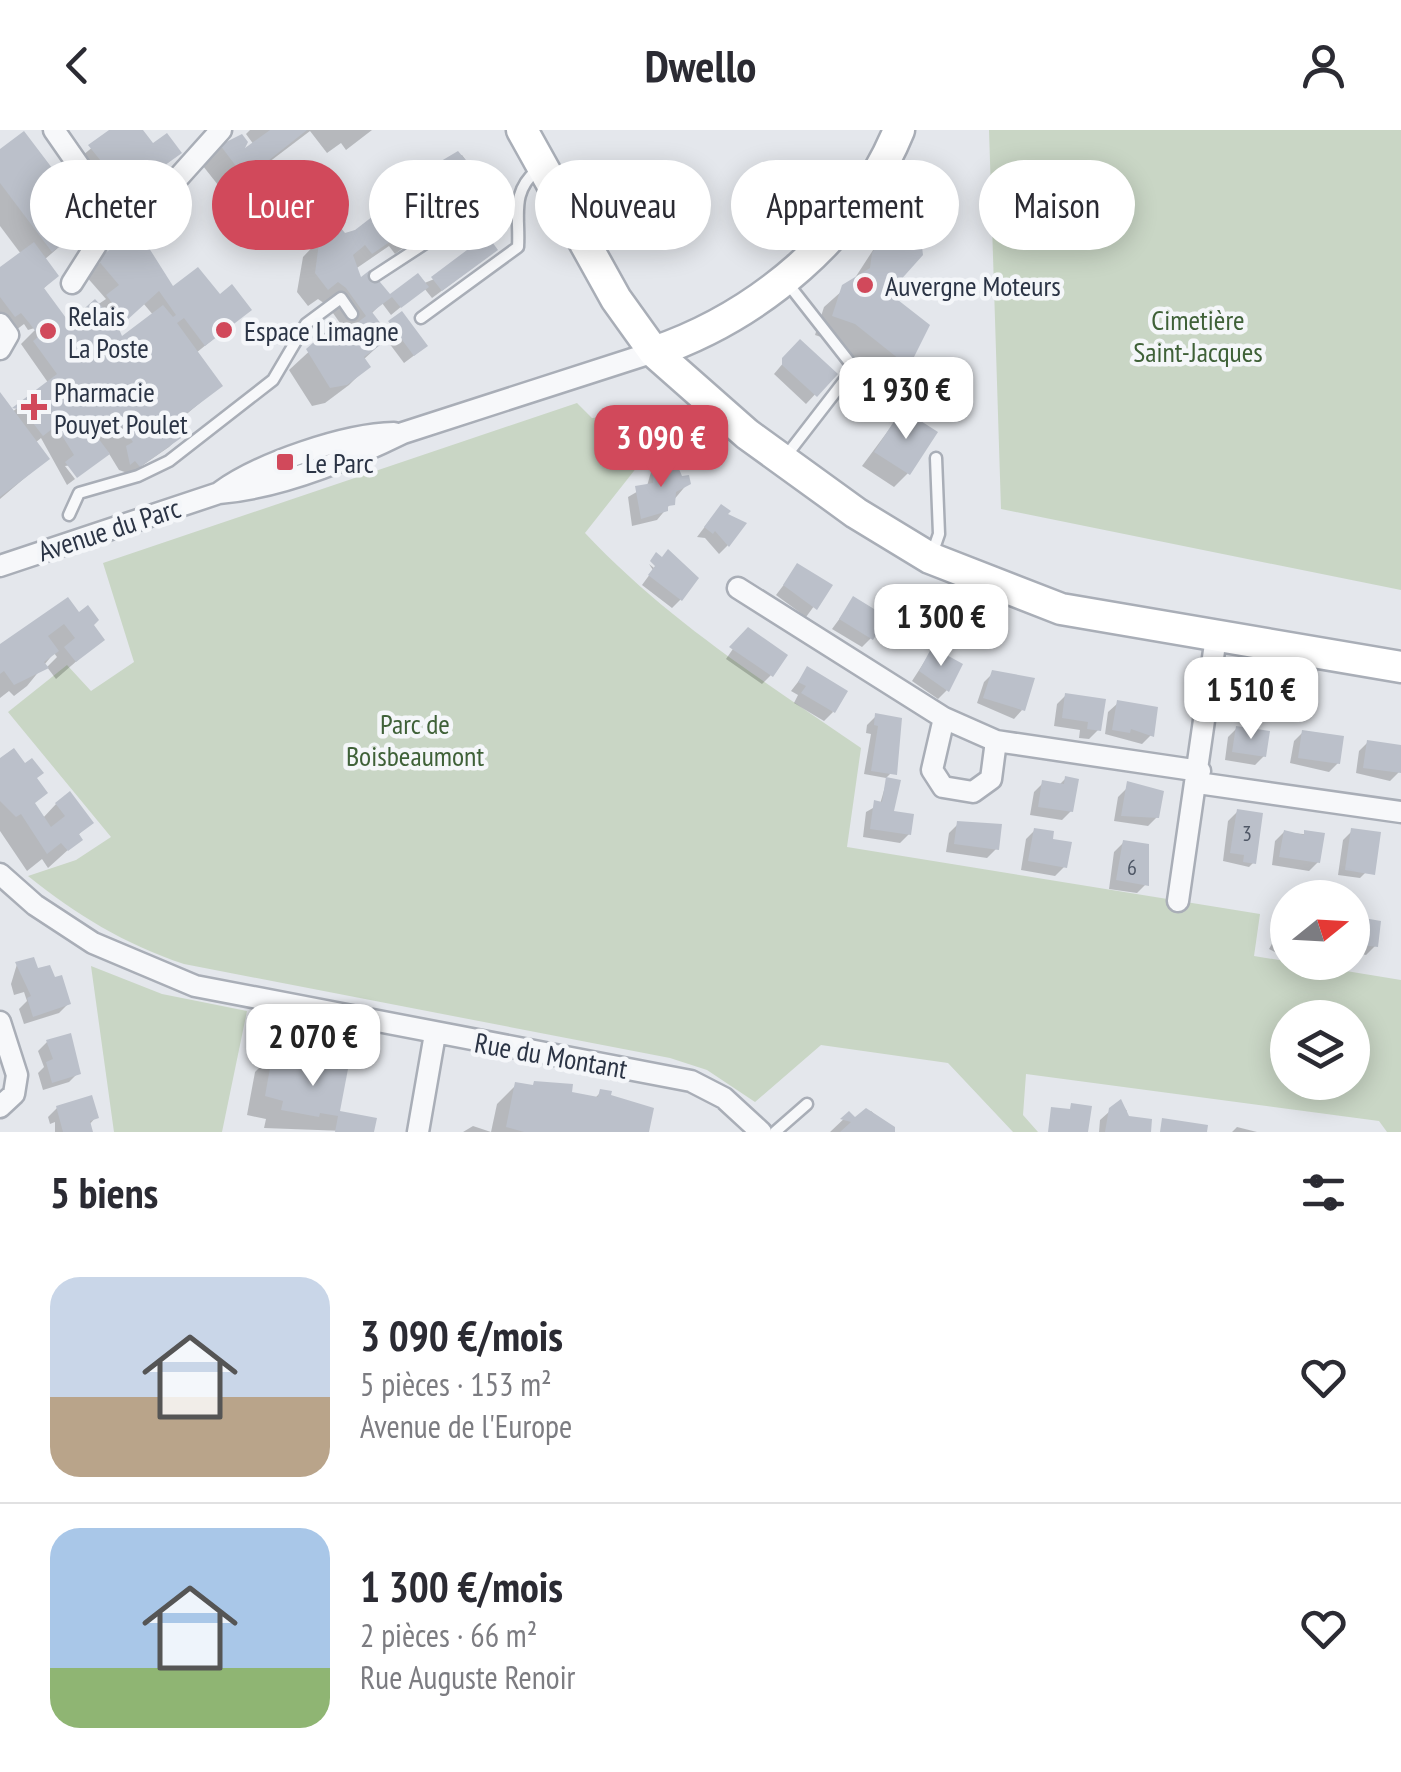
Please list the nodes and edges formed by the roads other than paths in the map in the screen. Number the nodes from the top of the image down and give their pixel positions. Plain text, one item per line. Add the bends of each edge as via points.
1 (54, 130) edge
2 (221, 130) edge
3 (522, 130) edge
4 (899, 130) edge
5 (81, 160) edge
6 (539, 160) edge
7 (192, 163) edge
8 (535, 171) edge
9 (93, 250) edge
10 (415, 250) edge
11 (589, 250) edge
12 (375, 276) dead end
13 (784, 280) junction
14 (72, 284) dead end
15 (352, 314) dead end
16 (421, 318) dead end
17 (0, 324) edge
18 (0, 349) edge
19 (654, 352) junction
20 (936, 458) dead end
21 (782, 460) junction
22 (68, 515) dead end
23 (930, 558) junction
24 (0, 566) edge
25 (738, 588) dead end
26 (1216, 637) junction
27 (1401, 667) edge
28 (944, 718) junction
29 (996, 741) junction
30 (1199, 777) junction
31 (1401, 812) edge
32 (4, 885) edge
33 (1178, 901) dead end
34 (0, 1022) edge
35 (435, 1034) junction
36 (807, 1104) dead end
37 (0, 1107) edge
38 (418, 1132) edge
39 (761, 1132) edge
40 (776, 1132) edge

1 - 5 street
2 - 7 street
3 - 6 main road
4 - 13 main road, Avenue du Parc via 864,194
8 - 16 lane via 518,196 518,247 511,257
9 - 14 street
10 - 12 lane
11 - 19 main road
13 - 19 main road, Avenue du Parc via 699,336
13 - 21 lane via 854,368
15 - 22 lane via 345,295 306,324 273,380 169,462 79,493
17 - 18 street via 8,336
19 - 21 main road
19 - 24 street, Avenue du Parc
20 - 23 lane via 940,534
21 - 23 main road
23 - 26 main road via 1062,609
25 - 28 street
26 - 27 main road
26 - 30 street
28 - 29 street
28 - 29 street via 932,770 944,787 974,792 991,779
29 - 30 street
30 - 31 street
30 - 33 street
32 - 35 street, Rue du Montant via 93,943 194,986
34 - 37 street via 17,1074 14,1094
35 - 38 street
35 - 39 street, Rue du Montant via 691,1082 724,1098
36 - 40 lane

